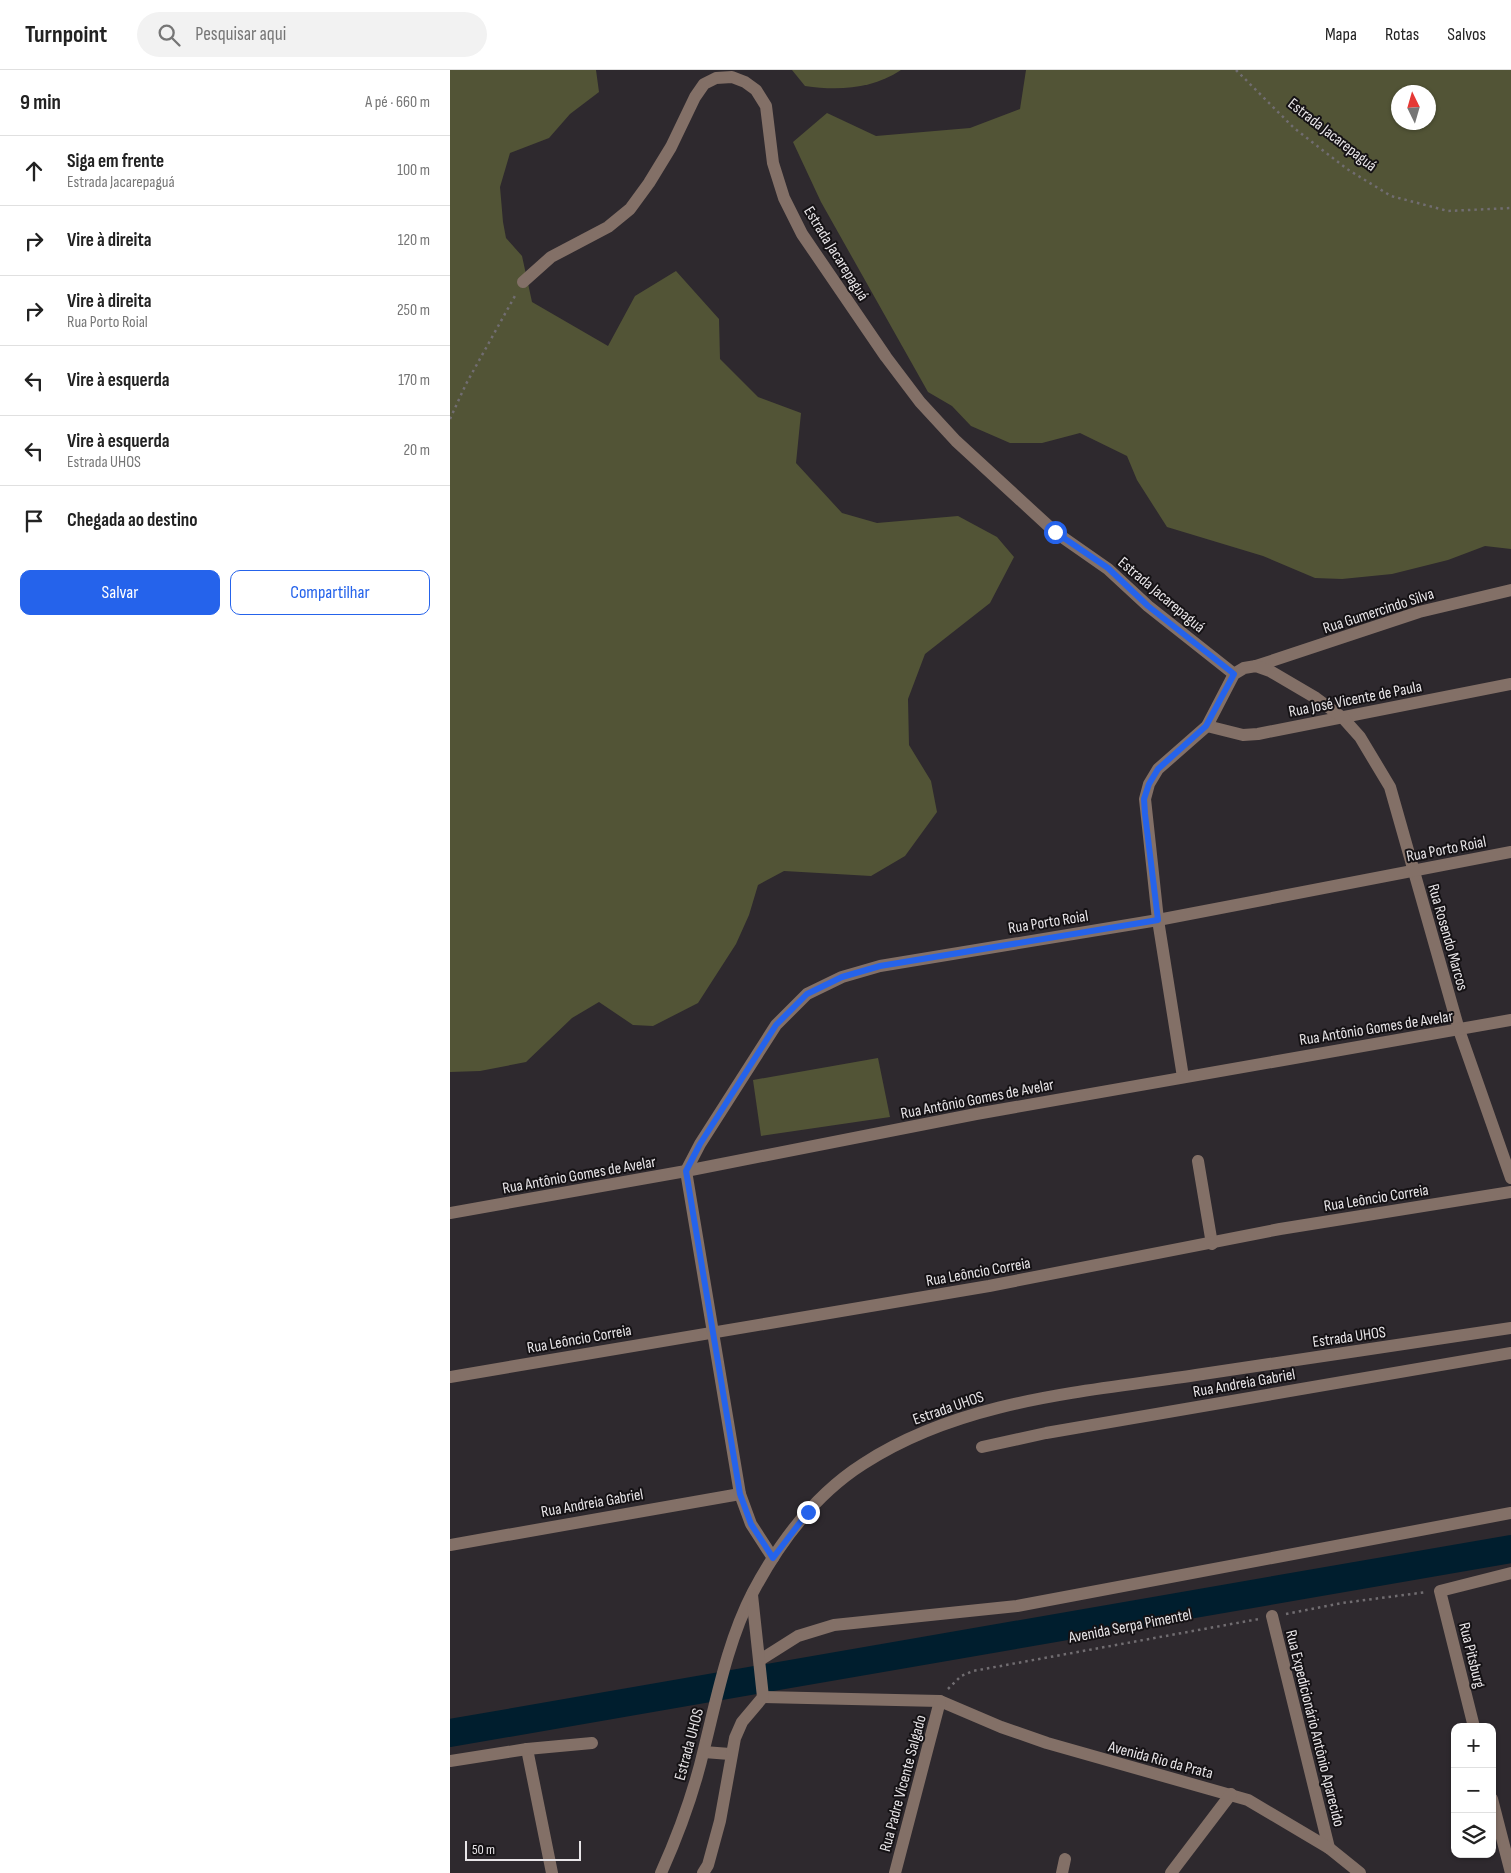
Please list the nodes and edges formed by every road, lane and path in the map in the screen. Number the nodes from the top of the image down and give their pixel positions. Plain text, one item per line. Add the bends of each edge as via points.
1 (1236, 70) edge
2 (1511, 208) edge
3 (523, 282) joint
4 (450, 419) edge
5 (1511, 590) edge
6 (1256, 666) junction
7 (1234, 674) junction
8 (1511, 684) edge
9 (1343, 718) junction
10 (1206, 726) junction
11 (1511, 852) edge
12 (1414, 871) junction
13 (1158, 920) junction
14 (1511, 1020) edge
15 (1460, 1030) junction
16 (1183, 1077) junction
17 (1198, 1160) dead end
18 (686, 1171) junction
19 (1511, 1178) edge
20 (1511, 1192) edge
21 (450, 1213) edge
22 (1212, 1244) junction
23 (1511, 1328) edge
24 (714, 1331) junction
25 (1511, 1353) edge
26 (450, 1377) edge
27 (982, 1447) dead end
28 (740, 1494) junction
29 (1511, 1514) edge
30 (450, 1545) edge
31 (773, 1558) junction
32 (1511, 1573) edge
33 (1440, 1590) junction
34 (752, 1593) junction
35 (1272, 1616) junction
36 (761, 1662) junction
37 (763, 1694) junction
38 (940, 1700) junction
39 (1473, 1723) edge
40 (592, 1743) dead end
41 (527, 1749) junction
42 (704, 1752) junction
43 (730, 1754) junction
44 (450, 1761) edge
45 (1231, 1794) junction
46 (1495, 1813) edge
47 (1329, 1848) junction
48 (1065, 1859) dead end
49 (552, 1873) edge
50 (662, 1873) edge
51 (703, 1873) edge
52 (895, 1873) edge
53 (1062, 1873) edge
54 (1171, 1873) edge
55 (1360, 1873) edge
56 (1510, 1873) edge

1 - 2 path, Estrada Jacarepaguá via 1294,128 1347,169 1391,196 1448,211
3 - 4 path
3 - 7 street, Estrada Jacarepaguá via 551,257 608,227 630,209 671,147 704,84 724,77 745,82 756,90 766,106 773,163 784,198 802,234 920,402 956,441 1055,532 1108,568 1148,606
5 - 6 street, Rua Gumercindo Silva via 1419,612
6 - 7 street
6 - 9 street, Rua Rosendo Marcos via 1316,698
7 - 10 street
8 - 9 street, Rua José Vicente de Paula
9 - 10 street, Rua José Vicente de Paula via 1243,735
9 - 12 street, Rua Rosendo Marcos via 1365,745 1390,787
10 - 13 street via 1158,769 1144,799
11 - 12 street, Rua Porto Roial
12 - 13 street, Rua Porto Roial
12 - 15 street, Rua Rosendo Marcos
13 - 16 street
13 - 18 street, Rua Porto Roial via 880,966 842,977 807,994 776,1025
14 - 15 street, Rua Antônio Gomes de Avelar
15 - 16 street, Rua Antônio Gomes de Avelar
15 - 19 street, Rua Rosendo Marcos
16 - 18 street, Rua Antônio Gomes de Avelar
17 - 22 street
18 - 21 street, Rua Antônio Gomes de Avelar
18 - 24 street
20 - 22 street, Rua Leôncio Correia via 1280,1229
22 - 24 street, Rua Leôncio Correia via 989,1286
23 - 31 street, Estrada UHOS via 1078,1392 989,1409 918,1434 863,1464 825,1492
24 - 26 street, Rua Leôncio Correia
24 - 28 street
25 - 27 street, Rua Andreia Gabriel via 1046,1432
28 - 30 street, Rua Andreia Gabriel
28 - 31 street via 751,1524
29 - 36 street via 1017,1606 834,1625 798,1636
31 - 34 street, Estrada UHOS
32 - 33 street
33 - 35 path, Avenida Serpa Pimentel
33 - 39 street, Rua Pitsburg
34 - 36 street
34 - 42 street, Estrada UHOS via 728,1658
35 - 38 path, Avenida Serpa Pimentel via 973,1671 961,1676
35 - 47 street, Rua Expedicionário Antônio Aparecido
36 - 37 street
37 - 38 street
37 - 43 street via 742,1722
38 - 45 street, Avenida Rio da Prata via 1047,1743
38 - 52 street, Rua Padre Vicente Salgado
40 - 41 street
41 - 44 street
41 - 49 street
42 - 43 street
42 - 50 street, Estrada UHOS via 682,1824
43 - 51 street via 720,1820
45 - 47 street, Avenida Rio da Prata via 1248,1800
45 - 54 street
46 - 56 street
47 - 55 street, Avenida Rio da Prata
48 - 53 street

